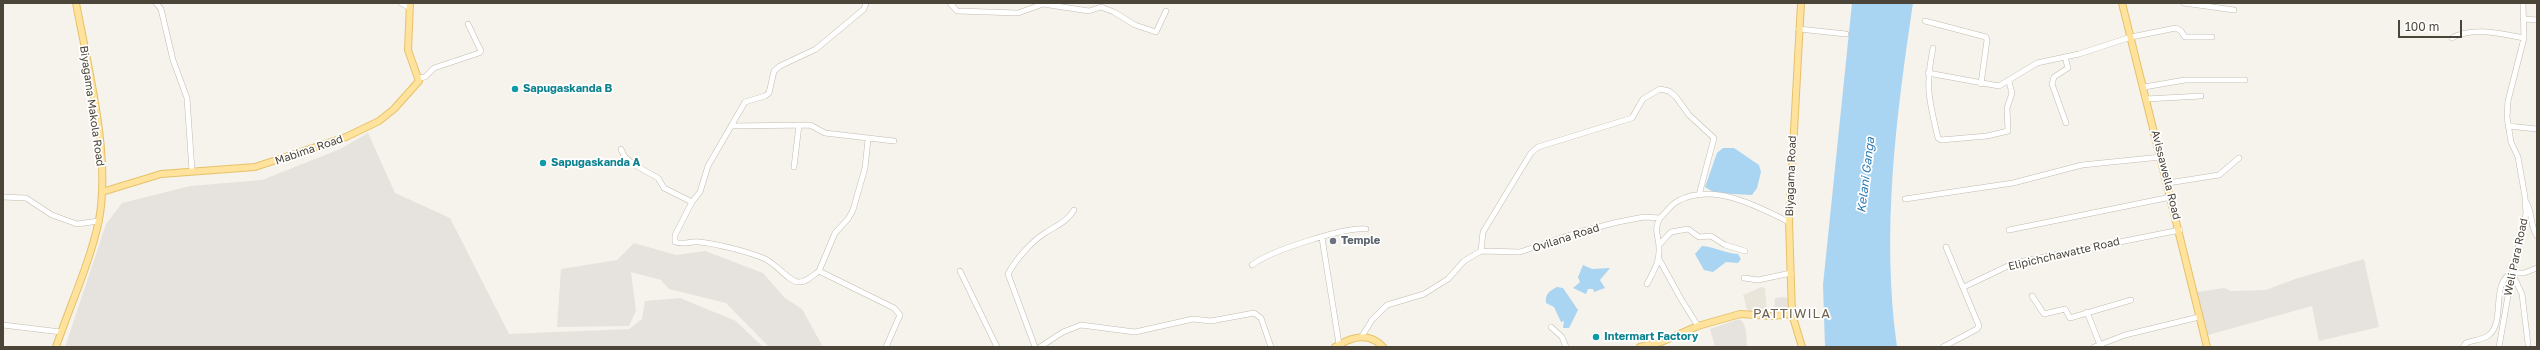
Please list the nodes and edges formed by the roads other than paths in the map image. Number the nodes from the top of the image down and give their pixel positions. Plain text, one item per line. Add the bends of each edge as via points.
1 (76, 3) edge
2 (156, 3) edge
3 (402, 3) edge
4 (866, 3) edge
5 (950, 3) edge
6 (1801, 3) edge
7 (2122, 3) edge
8 (2184, 3) edge
9 (2523, 3) edge
10 (410, 6) edge
11 (2234, 10) dead end
12 (1166, 11) dead end
13 (2525, 19) junction
14 (2537, 20) edge
15 (1925, 21) dead end
16 (468, 24) dead end
17 (1800, 29) junction
18 (1846, 34) dead end
19 (2131, 37) junction
20 (2212, 37) dead end
21 (2452, 38) dead end
22 (2524, 38) junction
23 (1933, 48) dead end
24 (2065, 57) junction
25 (1928, 73) junction
26 (419, 78) junction
27 (2246, 80) dead end
28 (2009, 82) junction
29 (1981, 84) junction
30 (2144, 87) junction
31 (2201, 96) dead end
32 (2146, 99) junction
33 (2066, 123) dead end
34 (799, 125) junction
35 (731, 126) junction
36 (2508, 126) junction
37 (2537, 129) edge
38 (868, 139) junction
39 (894, 141) dead end
40 (621, 149) dead end
41 (2161, 157) junction
42 (2239, 158) dead end
43 (794, 167) dead end
44 (192, 171) junction
45 (2168, 183) junction
46 (102, 192) junction
47 (1699, 195) junction
48 (3, 197) edge
49 (2171, 197) junction
50 (1905, 199) dead end
51 (2525, 201) junction
52 (692, 202) junction
53 (1074, 210) dead end
54 (1660, 218) junction
55 (99, 221) junction
56 (1789, 222) junction
57 (1366, 229) dead end
58 (2009, 230) dead end
59 (2180, 230) junction
60 (2537, 236) edge
61 (1322, 238) junction
62 (1659, 245) junction
63 (1946, 247) dead end
64 (1482, 251) junction
65 (1745, 251) dead end
66 (1659, 259) junction
67 (1252, 265) dead end
68 (2537, 268) edge
69 (820, 271) junction
70 (960, 271) dead end
71 (2512, 273) junction
72 (1791, 274) junction
73 (1744, 278) dead end
74 (1647, 284) dead end
75 (1964, 287) junction
76 (2032, 296) dead end
77 (2131, 300) dead end
78 (2087, 312) junction
79 (1792, 314) junction
80 (2199, 317) junction
81 (3, 325) edge
82 (1698, 326) junction
83 (1551, 327) dead end
84 (61, 332) junction
85 (1362, 336) junction
86 (2528, 344) dead end
87 (2100, 345) junction
88 (1337, 346) edge
89 (56, 347) edge
90 (886, 347) edge
91 (997, 347) edge
92 (1035, 347) edge
93 (1040, 347) edge
94 (1271, 347) edge
95 (1383, 347) edge
96 (1566, 347) edge
97 (1644, 347) edge
98 (1802, 347) edge
99 (1943, 347) edge
100 (2094, 347) edge
101 (2206, 347) edge
102 (2463, 347) edge
103 (2499, 347) edge

1 - 46 main road, Biyagama Makola Road via 97,126
2 - 44 street via 161,9 173,60 188,98
3 - 10 street
4 - 35 street via 864,9 816,49 780,66 771,78 769,93 744,102
5 - 12 street via 957,11 970,12 1018,13 1043,4 1089,11 1101,7 1135,26 1156,32
6 - 17 main road, Biyagama Road
7 - 19 main road, Avissawella Road
8 - 11 street
9 - 13 street, Weli Para Road
10 - 26 main road via 408,50
13 - 14 street
13 - 22 street, Weli Para Road
15 - 29 street via 1986,36
16 - 26 street via 481,51 479,54 434,68 425,77
17 - 18 street
17 - 56 main road, Biyagama Road
19 - 20 street via 2176,28 2185,38
19 - 24 street
19 - 30 main road, Avissawella Road
21 - 22 street via 2470,33 2489,32
22 - 36 street, Weli Para Road via 2508,101
23 - 25 street
24 - 28 street via 2029,67
24 - 33 street via 2068,68 2054,77 2052,84
25 - 28 street via 1927,91 1938,138 1945,141 2008,131 2007,108 2012,92
25 - 29 street
26 - 44 main road, Mabima Road via 417,86 367,129 264,165
27 - 30 street via 2180,80
28 - 29 street via 1999,86
30 - 32 main road, Avissawella Road
31 - 32 street
32 - 41 main road, Avissawella Road
34 - 35 street
34 - 38 street via 810,125 825,133
34 - 43 street
35 - 52 street via 708,166 700,192
36 - 37 street
36 - 51 street, Weli Para Road via 2518,157
38 - 39 street
38 - 69 street via 865,168 853,210 848,220 834,232
40 - 52 street via 624,156 634,164 658,178 664,188
41 - 45 main road, Avissawella Road
41 - 50 street via 2082,165 2013,183
42 - 45 street via 2219,175
44 - 46 main road, Mabima Road via 161,174
45 - 49 main road, Avissawella Road
46 - 55 main road, Biyagama Makola Road
47 - 54 street via 1677,202
47 - 56 street via 1739,198
47 - 64 street via 1714,138 1689,115 1676,97 1669,91 1660,89 1643,99 1632,118 1538,147 1531,153 1483,232
48 - 55 street via 26,198 52,215 77,224
49 - 58 street
49 - 59 main road, Avissawella Road
51 - 60 street via 2530,207 2531,225
51 - 71 street, Weli Para Road via 2524,224
52 - 69 street via 675,235 675,242 700,242 762,257 798,282 806,281
53 - 92 street via 1068,219 1044,233 1025,250 1008,274
54 - 62 street via 1656,234
54 - 64 street, Ovilana Road via 1644,217 1618,222 1520,252
55 - 84 main road, Biyagama Makola Road
56 - 72 main road, Biyagama Road
57 - 61 street via 1348,229
59 - 75 street, Elipichchawatte Road via 2014,263
59 - 80 main road, Avissawella Road
61 - 67 street via 1307,240
61 - 88 street
62 - 65 street via 1671,232 1688,229 1699,237 1711,236 1725,245
62 - 66 street
63 - 75 street
64 - 85 street via 1464,261 1448,279 1424,294 1386,305
66 - 74 street
66 - 82 street
68 - 71 street via 2524,273
69 - 90 street via 899,311 900,315
70 - 91 street
71 - 86 street via 2522,294
71 - 102 street via 2505,278 2501,289 2494,329 2485,337 2466,343
71 - 103 street, Weli Para Road
72 - 73 street via 1758,280
72 - 79 main road, Biyagama Road
75 - 99 street via 1979,326
76 - 78 street via 2047,315 2062,309 2070,318
77 - 78 street
78 - 87 street
79 - 82 main road via 1740,314
79 - 98 main road, Biyagama Road
80 - 87 street via 2125,335
80 - 101 main road, Avissawella Road
81 - 84 street
82 - 97 main road
83 - 96 street via 1562,337
84 - 89 main road, Biyagama Makola Road
85 - 88 main road
85 - 95 main road via 1375,340
87 - 100 street
93 - 94 street via 1063,332 1081,325 1135,332 1193,319 1210,321 1254,312 1261,318

